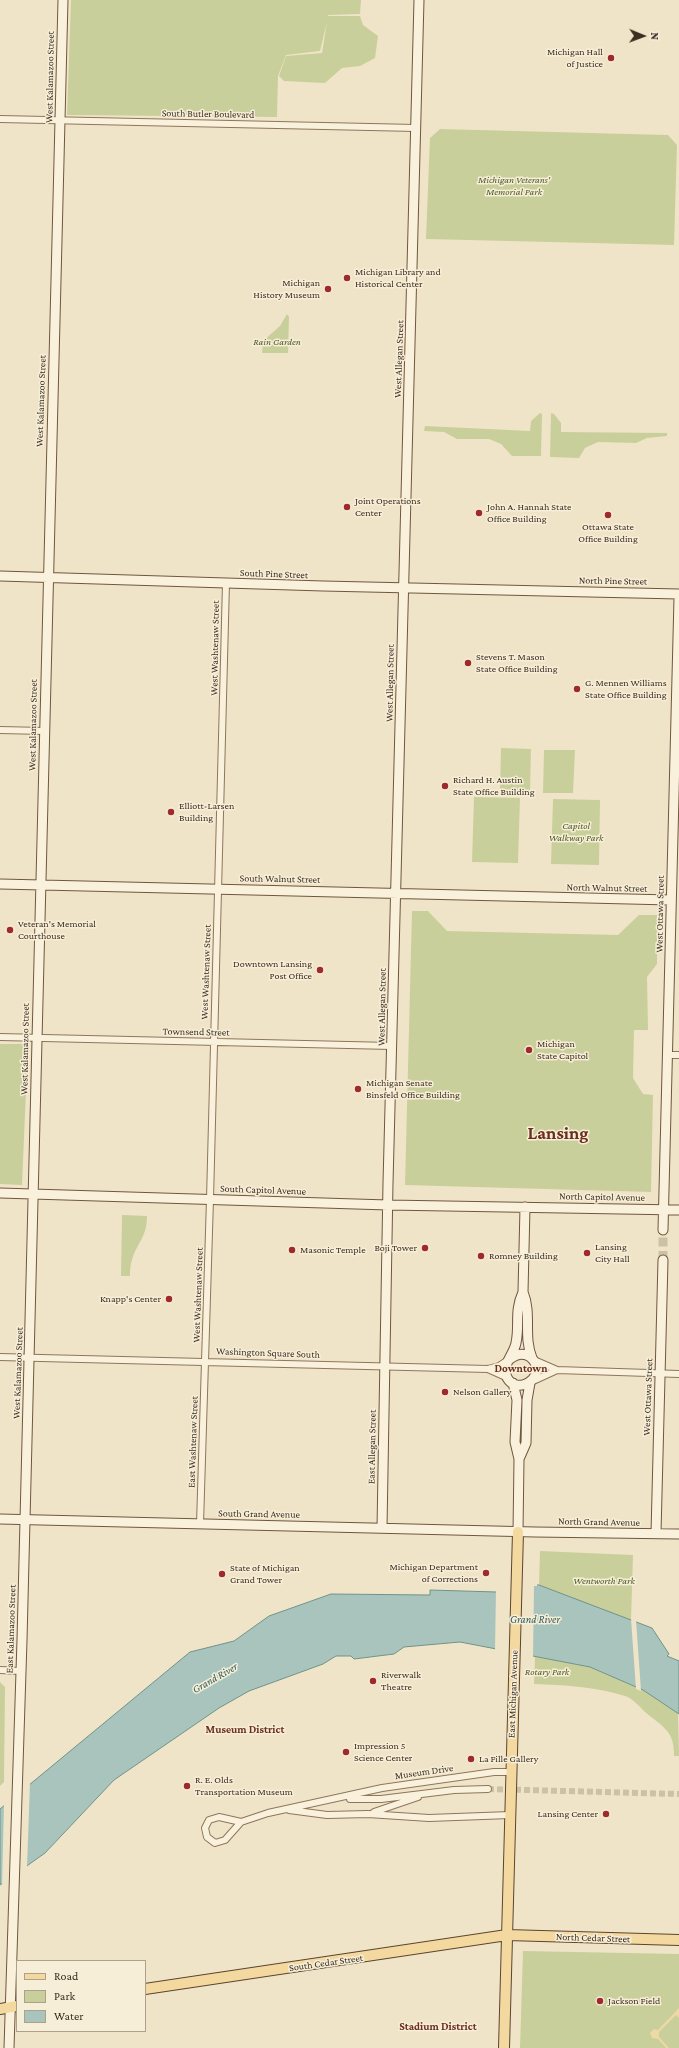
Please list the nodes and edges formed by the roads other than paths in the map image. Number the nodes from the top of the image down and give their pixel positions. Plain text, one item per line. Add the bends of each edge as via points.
1 (63, 0) edge
2 (419, 0) edge
3 (0, 119) edge
4 (60, 121) junction
5 (416, 128) junction
6 (0, 576) edge
7 (48, 577) junction
8 (226, 583) junction
9 (404, 588) junction
10 (547, 591) joint
11 (679, 594) edge
12 (679, 598) edge
13 (0, 730) edge
14 (44, 731) junction
15 (677, 748) edge
16 (0, 884) edge
17 (40, 884) junction
18 (219, 889) junction
19 (396, 893) junction
20 (559, 897) joint
21 (675, 900) edge
22 (0, 1037) edge
23 (36, 1038) junction
24 (214, 1042) junction
25 (392, 1046) junction
26 (668, 1055) junction
27 (679, 1055) edge
28 (0, 1193) edge
29 (33, 1193) junction
30 (210, 1199) junction
31 (388, 1205) junction
32 (525, 1207) junction
33 (664, 1210) junction
34 (679, 1210) edge
35 (663, 1230) tunnel mouth
36 (663, 1260) tunnel mouth
37 (523, 1292) junction
38 (0, 1357) edge
39 (29, 1357) junction
40 (509, 1359) junction
41 (533, 1359) junction
42 (206, 1361) junction
43 (384, 1367) junction
44 (488, 1369) junction
45 (557, 1370) junction
46 (660, 1373) junction
47 (679, 1374) edge
48 (510, 1380) junction
49 (532, 1382) junction
50 (26, 1451) joint
51 (519, 1459) junction
52 (0, 1519) edge
53 (25, 1519) junction
54 (200, 1524) junction
55 (382, 1528) junction
56 (518, 1532) junction
57 (656, 1534) junction
58 (679, 1534) edge
59 (0, 1670) edge
60 (21, 1670) junction
61 (511, 1772) junction
62 (488, 1789) tunnel mouth
63 (422, 1795) junction
64 (340, 1798) junction
65 (284, 1809) junction
66 (368, 1814) junction
67 (510, 1815) junction
68 (241, 1822) junction
69 (507, 1935) junction
70 (679, 1940) edge
71 (146, 1989) edge
72 (14, 2006) edge
73 (0, 2009) edge
74 (9, 2048) edge
75 (504, 2048) edge

1 - 4 street, West Kalamazoo Street
2 - 5 street, West Allegan Street
3 - 4 street, South Butler Boulevard
4 - 5 street, South Butler Boulevard
4 - 7 street, West Kalamazoo Street
5 - 9 street, West Allegan Street
6 - 7 street, South Pine Street
7 - 8 street, South Pine Street
7 - 14 street, West Kalamazoo Street
8 - 9 street, South Pine Street
8 - 18 street, West Washtenaw Street
9 - 10 street, South Pine Street
9 - 19 street, West Allegan Street
10 - 11 street, North Pine Street
12 - 15 street, West Ottawa Street
13 - 14 street
14 - 17 street, West Kalamazoo Street
15 - 21 street, West Ottawa Street
16 - 17 street, South Walnut Street
17 - 18 street, South Walnut Street
17 - 23 street, West Kalamazoo Street
18 - 19 street, South Walnut Street
18 - 24 street, West Washtenaw Street
19 - 20 street, South Walnut Street
19 - 25 street, West Allegan Street
20 - 21 street, North Walnut Street
21 - 26 street, West Ottawa Street
22 - 23 street, Townsend Street
23 - 24 street, Townsend Street
23 - 29 street, West Kalamazoo Street
24 - 25 street, Townsend Street
24 - 30 street, West Washtenaw Street
25 - 31 street, West Allegan Street
26 - 27 street
26 - 33 street, West Ottawa Street
28 - 29 street, South Capitol Avenue
29 - 30 street, South Capitol Avenue
29 - 39 street, West Kalamazoo Street
30 - 31 street, South Capitol Avenue
30 - 42 street, West Washtenaw Street
31 - 32 street, South Capitol Avenue
31 - 43 street, West Allegan Street
32 - 33 street, North Capitol Avenue
32 - 37 street
33 - 34 street, North Capitol Avenue
33 - 35 street, West Ottawa Street
36 - 46 street, West Ottawa Street
37 - 40 street via 518,1304 517,1341
37 - 41 street via 528,1305 528,1341
38 - 39 street, Washington Square South
39 - 42 street, Washington Square South
39 - 50 street, West Kalamazoo Street
40 - 41 street via 525,1354
40 - 44 street, Washington Square South via 500,1366
40 - 48 street via 505,1369
41 - 45 street
41 - 49 street via 537,1368
42 - 43 street, Washington Square South
42 - 54 street, East Washtenaw Street
43 - 44 street, Washington Square South
43 - 55 street, East Allegan Street
44 - 48 street, Washington Square South
45 - 46 street
45 - 49 street
46 - 47 street
46 - 57 street, West Ottawa Street
48 - 49 street via 522,1386
48 - 51 street, East Michigan Avenue via 517,1400 515,1442
49 - 51 street, East Michigan Avenue via 527,1400 526,1442
50 - 53 street, East Kalamazoo Street
51 - 56 street, East Michigan Avenue
52 - 53 street, South Grand Avenue
53 - 54 street, South Grand Avenue
53 - 60 street, East Kalamazoo Street
54 - 55 street, South Grand Avenue
55 - 56 street, South Grand Avenue
56 - 57 street, North Grand Avenue
56 - 61 main road, East Michigan Avenue
57 - 58 street, North Grand Avenue
59 - 60 street
60 - 72 street, East Kalamazoo Street via 13,1926
61 - 64 street, Museum Drive via 494,1772 399,1786
61 - 67 main road, East Michigan Avenue
62 - 63 street, Museum Drive via 454,1790
63 - 64 street, Museum Drive via 381,1799
63 - 66 street, Museum Drive
64 - 65 street, Museum Drive
65 - 66 street, Museum Drive via 327,1815
65 - 68 street, Museum Drive
66 - 67 street, Museum Drive via 429,1818
67 - 69 main road, East Michigan Avenue
68 - 68 street, Museum Drive via 213,1818 206,1825 206,1836 213,1842 220,1842
69 - 70 main road, North Cedar Street
69 - 71 main road, South Cedar Street
69 - 75 main road, East Michigan Avenue
72 - 73 main road
72 - 74 street, East Kalamazoo Street

